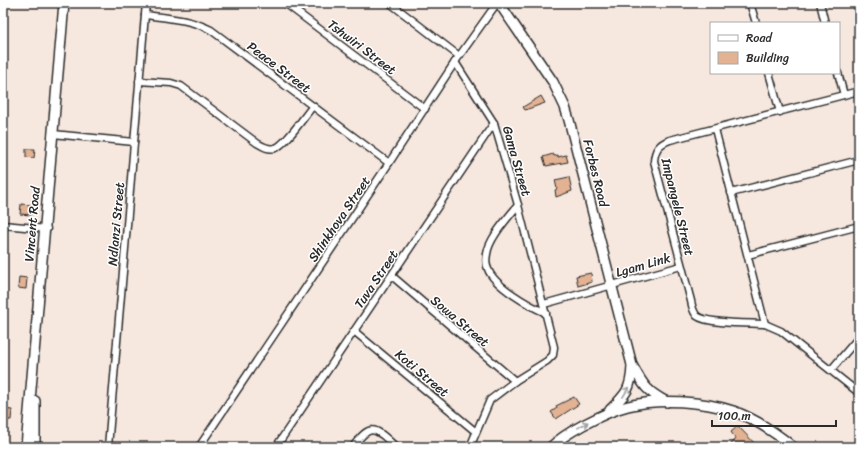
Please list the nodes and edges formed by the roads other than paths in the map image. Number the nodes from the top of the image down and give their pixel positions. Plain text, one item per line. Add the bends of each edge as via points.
1 (64, 3) edge
2 (68, 3) edge
3 (146, 3) edge
4 (285, 3) edge
5 (390, 3) edge
6 (498, 3) edge
7 (750, 3) edge
8 (820, 3) edge
9 (145, 15) junction
10 (756, 22) edge
11 (825, 22) edge
12 (457, 59) junction
13 (769, 74) edge
14 (838, 74) edge
15 (139, 81) junction
16 (859, 91) edge
17 (844, 95) junction
18 (312, 106) junction
19 (425, 109) junction
20 (780, 112) junction
21 (494, 123) junction
22 (714, 129) junction
23 (55, 134) junction
24 (134, 142) junction
25 (859, 160) edge
26 (389, 163) junction
27 (731, 193) junction
28 (518, 205) junction
29 (3, 225) edge
30 (859, 226) edge
31 (47, 229) junction
32 (748, 255) junction
33 (681, 266) junction
34 (392, 276) junction
35 (611, 286) junction
36 (544, 304) junction
37 (546, 313) junction
38 (765, 324) junction
39 (354, 331) junction
40 (859, 337) edge
41 (632, 365) junction
42 (831, 370) junction
43 (515, 382) junction
44 (859, 393) edge
45 (667, 402) junction
46 (607, 412) junction
47 (476, 432) junction
48 (26, 447) edge
49 (35, 447) edge
50 (108, 447) edge
51 (199, 447) edge
52 (276, 447) edge
53 (353, 447) edge
54 (396, 447) edge
55 (470, 447) edge
56 (551, 447) edge
57 (793, 447) edge

1 - 23 main road, Vincent Road
2 - 23 main road, Vincent Road
3 - 9 street, Ndlanzi Street
4 - 19 street, Tshwiri Street
5 - 12 street, Gama Street
6 - 12 street, Shinkhova Street
6 - 35 main road, Forbes Road via 553,82 565,107
7 - 10 street
8 - 11 street
9 - 15 street, Ndlanzi Street
9 - 18 street, Peace Street via 190,22 211,30
12 - 19 street, Shinkhova Street
12 - 21 street, Gama Street
13 - 20 street
14 - 17 street
15 - 18 street via 166,82 181,86 257,143 272,149 282,145
15 - 24 street, Ndlanzi Street
16 - 17 street, Impangele Street
17 - 20 street, Impangele Street
18 - 26 street, Peace Street
19 - 26 street, Shinkhova Street
20 - 22 street, Impangele Street
21 - 28 street, Gama Street
21 - 34 street, Tuva Street
22 - 27 street
22 - 33 street, Impangele Street via 666,142 657,148 654,155 655,170
23 - 24 street
23 - 31 main road, Vincent Road
24 - 50 street, Ndlanzi Street
25 - 27 street
26 - 51 street, Shinkhova Street
27 - 32 street
28 - 36 street, Gama Street
28 - 37 street, Gama Street via 493,239 487,254 488,269 508,290
29 - 31 street
30 - 32 street
31 - 48 main road, Vincent Road
31 - 49 main road, Vincent Road via 35,384
32 - 38 street
33 - 35 street, Lgam Link
33 - 38 street, Impangele Street via 694,312 698,317 715,322
34 - 39 street, Tuva Street
34 - 43 street, Sowa Street
35 - 36 street, Lgam Link
35 - 41 main road, Forbes Road
36 - 37 street, Gama Street
37 - 43 street, Gama Street via 554,343 553,355
38 - 42 street via 781,331
39 - 47 street, Koti Street
39 - 52 street, Tuva Street
40 - 42 street
41 - 45 main road, Forbes Road via 647,390
46 -> 41 main road, Forbes Road via 628,389 632,379
42 - 44 street
43 - 47 street, Gama Street via 490,400
45 - 46 main road via 629,405
45 - 57 main road via 706,405 734,412 767,428
56 -> 46 main road via 568,434
47 - 55 street, Gama Street
53 - 54 street via 361,435 371,430 378,432

